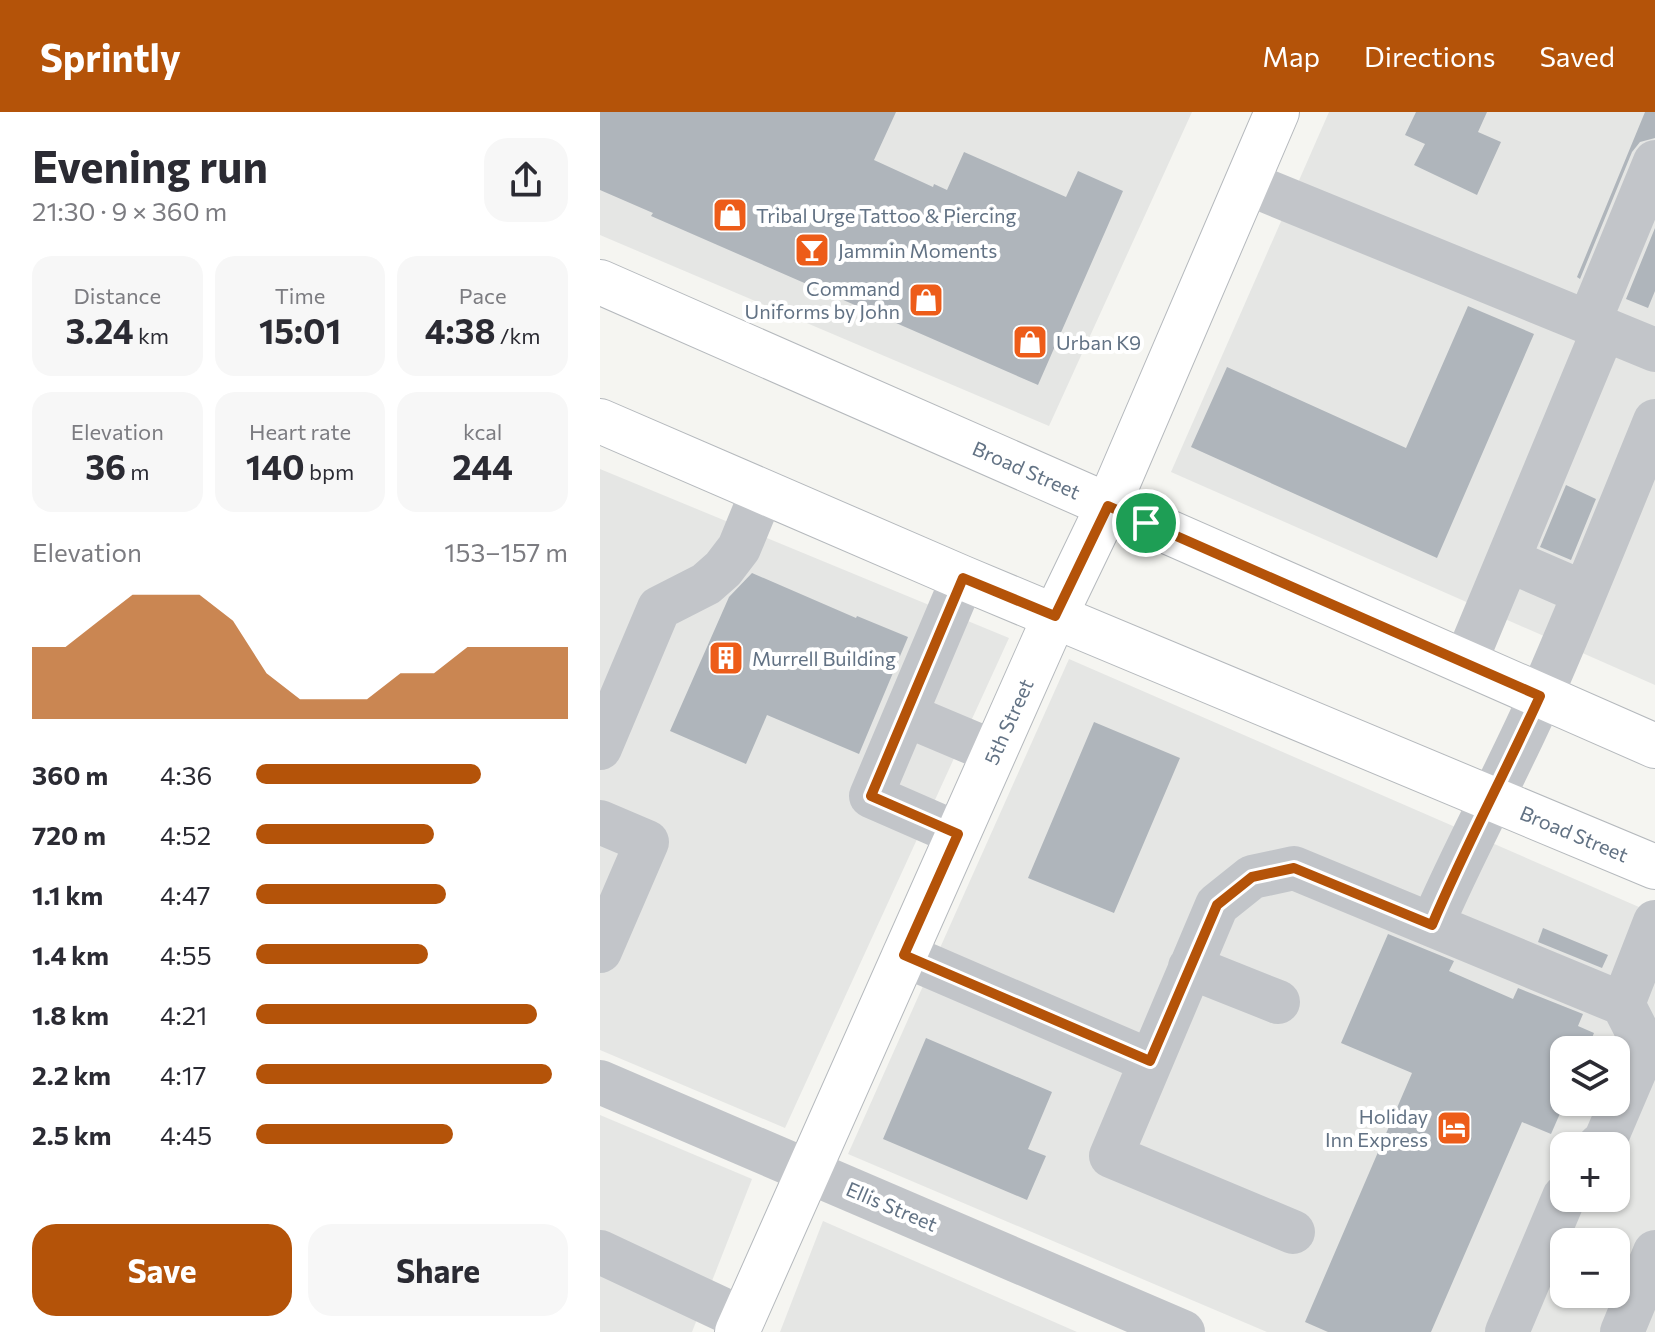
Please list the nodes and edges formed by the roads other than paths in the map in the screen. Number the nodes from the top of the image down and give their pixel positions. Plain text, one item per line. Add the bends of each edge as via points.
1 (1277, 112) edge
2 (1655, 162) edge
3 (1247, 183) junction
4 (600, 282) edge
5 (1596, 325) junction
6 (1655, 350) edge
7 (600, 421) edge
8 (1655, 421) edge
9 (762, 492) junction
10 (1108, 506) junction
11 (1508, 560) junction
12 (963, 578) junction
13 (1584, 593) junction
14 (1055, 616) junction
15 (1465, 663) junction
16 (1540, 696) junction
17 (906, 715) junction
18 (1655, 746) edge
19 (600, 748) edge
20 (994, 752) junction
21 (1493, 801) junction
22 (600, 822) edge
23 (958, 834) junction
24 (1655, 867) edge
25 (1655, 922) edge
26 (1432, 925) junction
27 (600, 951) edge
28 (904, 955) junction
29 (1190, 967) junction
30 (1278, 1002) dead end
31 (1623, 1004) junction
32 (1150, 1061) junction
33 (600, 1082) edge
34 (1609, 1132) edge
35 (808, 1170) junction
36 (1558, 1212) edge
37 (1293, 1232) dead end
38 (600, 1252) edge
39 (1655, 1252) edge
40 (740, 1325) edge
41 (1183, 1332) edge
42 (1507, 1332) edge
43 (1622, 1332) edge

1 - 3 main road, 5th Street
2 - 5 street
3 - 5 street
3 - 10 main road, 5th Street
4 - 10 main road, Broad Street
5 - 6 street
5 - 11 street
7 - 9 main road, Broad Street
8 - 13 street
9 - 12 main road, Broad Street
9 - 19 street via 739,548 723,569 659,608
10 - 14 main road, 5th Street
10 - 15 main road, Broad Street
11 - 13 street
11 - 15 street
12 - 14 main road, Broad Street
12 - 17 street
13 - 16 street
14 - 20 main road, 5th Street
14 - 21 main road, Broad Street
15 - 16 main road, Broad Street
16 - 18 main road, Broad Street
16 - 21 street, Broad Street
17 - 20 street
17 - 23 street via 871,796
20 - 23 main road, 5th Street
21 - 24 main road, Broad Street
21 - 26 street
22 - 27 street via 647,842
23 - 28 main road, 5th Street
25 - 31 street
26 - 29 street via 1294,868 1252,877 1217,905
26 - 31 street
28 - 32 street
28 - 35 main road, 5th Street
29 - 30 street
29 - 32 street
31 - 34 street via 1645,1047
32 - 37 street via 1111,1156
33 - 35 street, Ellis Street
35 - 40 main road, 5th Street
35 - 41 street, Ellis Street
36 - 42 street
38 - 40 street
39 - 43 street

